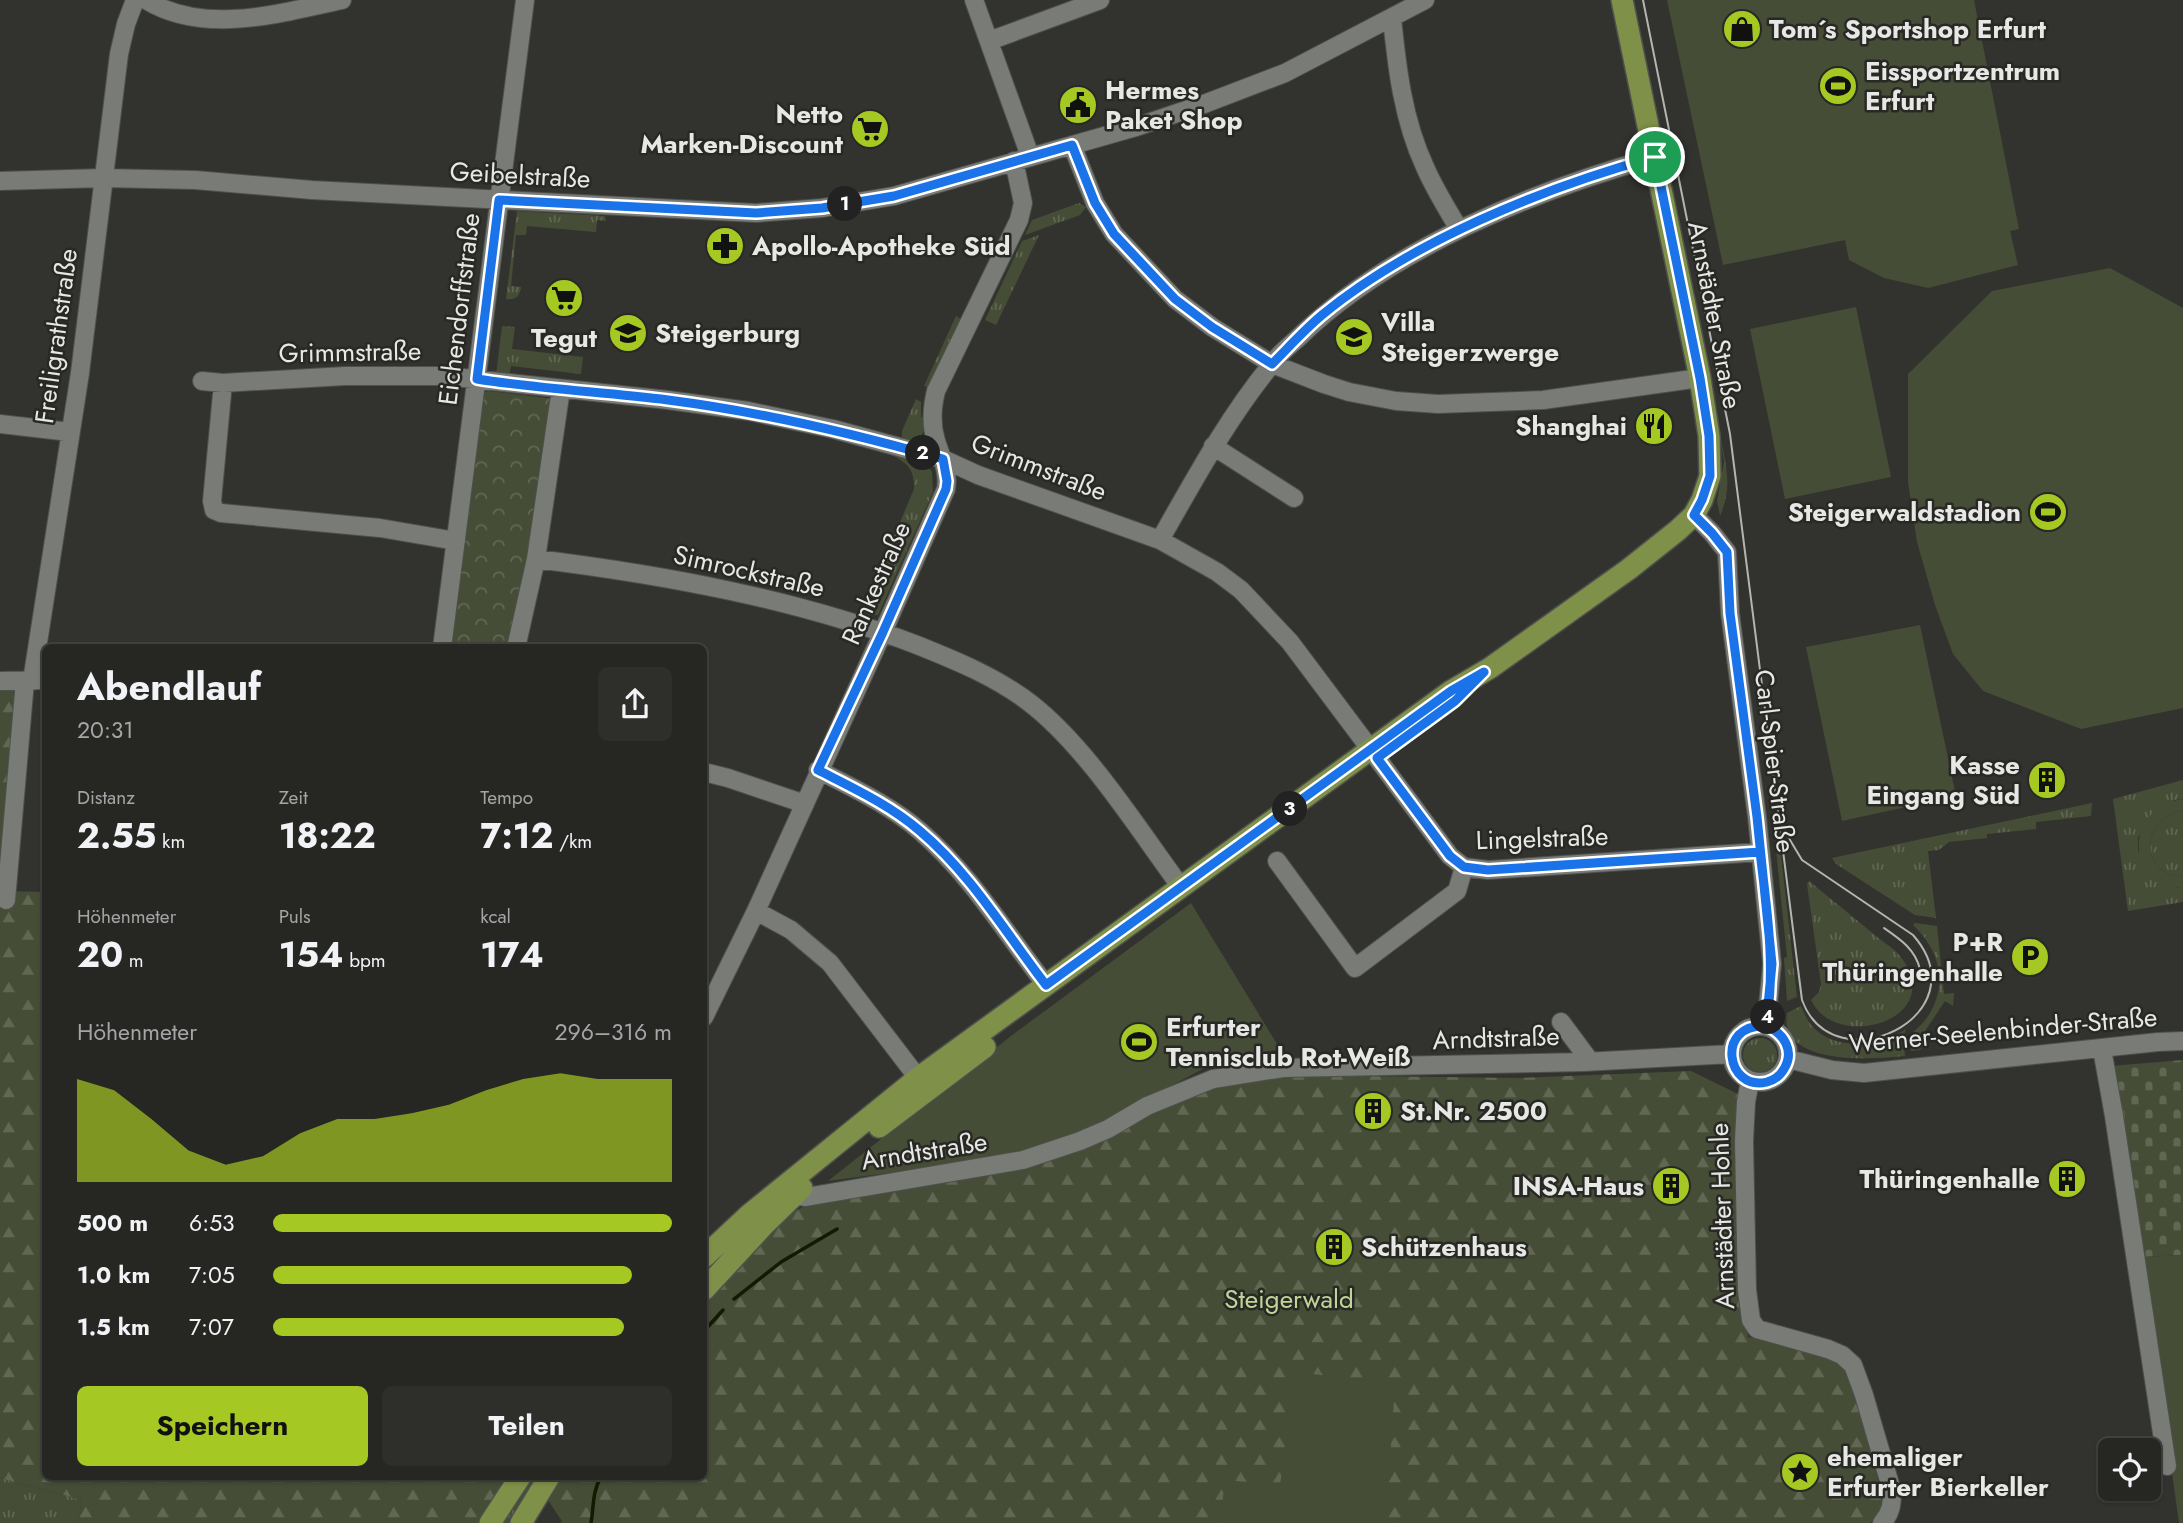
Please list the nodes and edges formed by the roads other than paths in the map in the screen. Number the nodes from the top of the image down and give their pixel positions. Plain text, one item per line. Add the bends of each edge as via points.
1 (135, 0) edge
2 (146, 0) edge
3 (342, 0) edge
4 (525, 0) edge
5 (974, 0) edge
6 (1100, 0) edge
7 (1425, 0) edge
8 (1622, 0) edge
9 (1392, 18) junction
10 (989, 41) junction
11 (1072, 145) junction
12 (1655, 157) junction
13 (1022, 158) junction
14 (103, 178) junction
15 (0, 181) edge
16 (499, 200) junction
17 (1459, 229) junction
18 (1272, 364) junction
19 (1700, 378) junction
20 (477, 379) junction
21 (202, 381) dead end
22 (223, 383) junction
23 (561, 389) junction
24 (0, 424) edge
25 (70, 432) junction
26 (1213, 446) junction
27 (943, 459) junction
28 (1294, 498) dead end
29 (1694, 515) junction
30 (1160, 540) junction
31 (456, 541) junction
32 (536, 559) junction
33 (883, 632) junction
34 (443, 644) edge
35 (517, 644) edge
36 (0, 681) edge
37 (34, 681) edge
38 (1374, 754) junction
39 (818, 770) junction
40 (707, 773) edge
41 (804, 804) junction
42 (1760, 852) junction
43 (1277, 861) dead end
44 (1464, 867) junction
45 (1181, 887) junction
46 (6, 900) dead end
47 (755, 911) junction
48 (1046, 985) junction
49 (707, 1011) edge
50 (1561, 1023) dead end
51 (1766, 1026) junction
52 (2183, 1041) edge
53 (2102, 1049) junction
54 (1731, 1054) junction
55 (1788, 1059) junction
56 (1587, 1062) junction
57 (918, 1078) junction
58 (1750, 1081) junction
59 (788, 1191) junction
60 (707, 1256) edge
61 (707, 1286) edge
62 (2166, 1466) dead end
63 (518, 1480) edge
64 (547, 1480) edge
65 (490, 1523) edge
66 (521, 1523) edge
67 (1882, 1523) edge

1 - 14 street, Freiligrathstraße via 119,54
2 - 3 street via 191,17 225,20
4 - 16 street, Eichendorffstraße
5 - 10 street, Rankestraße
6 - 10 street
7 - 9 street, Geibelstraße
8 - 12 main road, Arnstädter Straße
9 - 11 street, Geibelstraße via 1238,92
9 - 17 street via 1399,80 1412,132 1424,165
10 - 13 street, Rankestraße
11 - 13 street, Geibelstraße
11 - 18 street via 1095,203 1114,234 1175,299
12 - 17 street via 1563,187
12 - 19 main road, Arnstädter Straße
13 - 16 street, Geibelstraße via 894,196 822,208 756,213
13 - 27 street, Rankestraße via 1019,220 936,391 933,429
14 - 15 street, Geibelstraße
14 - 16 street, Geibelstraße
14 - 25 street, Freiligrathstraße
16 - 20 street, Eichendorffstraße
17 - 18 street via 1359,288 1321,316
18 - 19 street via 1349,392 1438,404 1543,400
18 - 26 street
19 - 29 main road, Arnstädter Straße via 1711,457 1710,476
20 - 22 street, Grimmstraße via 345,376
20 - 23 street, Grimmstraße
20 - 31 street, Eichendorffstraße
21 - 22 street, Grimmstraße
22 - 31 street via 214,510
23 - 27 street, Grimmstraße via 748,411
23 - 32 street
24 - 25 street
25 - 37 street, Freiligrathstraße
26 - 28 street
26 - 30 street
27 - 30 street, Grimmstraße
27 - 33 street, Rankestraße via 946,489
29 - 38 main road via 1629,569 1484,672 1455,701
29 - 42 street, Carl-Spier-Straße via 1727,552 1730,613
30 - 38 street, Grimmstraße via 1217,572 1260,608
31 - 34 street, Eichendorffstraße
32 - 33 street, Simrockstraße via 687,582
32 - 35 street
33 - 39 street, Rankestraße
33 - 45 street, Simrockstraße via 962,662 1032,704 1082,753
36 - 37 street
37 - 46 street, Freiligrathstraße
38 - 44 street, Lingelstraße via 1450,856
38 - 45 main road
38 - 59 main road
39 - 41 street, Rankestraße
39 - 48 street via 874,799 938,847 995,913
40 - 41 street
41 - 47 street, Rankestraße
42 - 44 street, Lingelstraße via 1488,870
42 - 51 street, Carl-Spier-Straße via 1772,964
43 - 44 street via 1354,968 1457,891
45 - 48 main road
47 - 49 street, Rankestraße
47 - 57 street via 791,930 830,962
48 - 57 main road
50 - 56 street
51 - 54 street via 1739,1034
51 - 55 street via 1783,1038
52 - 53 street, Werner-Seelenbinder-Straße
53 - 55 street, Werner-Seelenbinder-Straße via 1864,1073
53 - 62 street
54 - 56 street, Arndtstraße
54 - 58 street via 1736,1070
55 - 58 street via 1771,1080
56 - 59 street, Arndtstraße via 1252,1072 1213,1079 1080,1141 1023,1160 806,1197
57 - 59 main road
58 - 67 street, Arnstädter Hohle via 1744,1141 1751,1320 1757,1329 1828,1349 1853,1364 1892,1491 1892,1507
59 - 60 main road
59 - 61 main road
63 - 65 main road
64 - 66 main road

